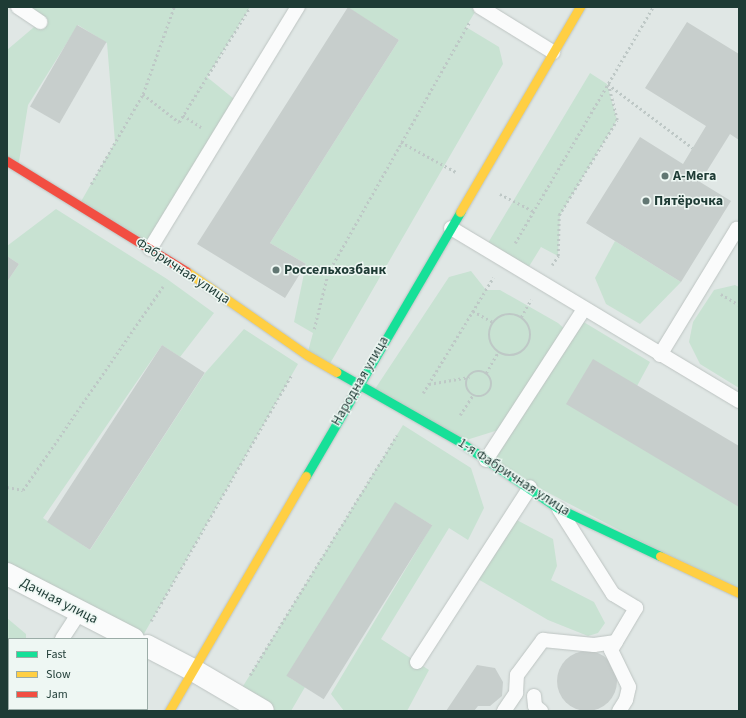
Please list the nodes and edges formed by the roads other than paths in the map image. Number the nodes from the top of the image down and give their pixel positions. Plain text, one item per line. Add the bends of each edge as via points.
1 (18, 7) edge
2 (298, 7) edge
3 (480, 7) edge
4 (580, 7) edge
5 (40, 22) dead end
6 (552, 52) junction
7 (7, 161) edge
8 (451, 228) junction
9 (739, 230) edge
10 (150, 249) junction
11 (584, 308) junction
12 (660, 355) junction
13 (358, 384) junction
14 (739, 400) edge
15 (486, 460) junction
16 (530, 487) junction
17 (558, 508) junction
18 (7, 574) edge
19 (739, 593) edge
20 (80, 612) junction
21 (143, 637) edge
22 (63, 638) edge
23 (148, 640) edge
24 (616, 642) junction
25 (417, 662) dead end
26 (193, 670) junction
27 (534, 696) dead end
28 (169, 711) edge
29 (262, 711) edge
30 (504, 711) edge
31 (541, 711) edge
32 (619, 711) edge

1 - 5 lane
2 - 10 lane
3 - 6 lane
4 - 6 street, Народная улица
6 - 8 street, Народная улица
7 - 10 street, Фабричная улица
8 - 11 lane
8 - 13 street, Народная улица
9 - 12 lane via 737,229
10 - 13 street, Фабричная улица via 307,356
11 - 12 lane
11 - 15 lane
12 - 14 lane
13 - 15 street, 1-я Фабричная улица
13 - 26 street, Народная улица
15 - 16 street, 1-я Фабричная улица
16 - 17 street, 1-я Фабричная улица
16 - 25 lane
17 - 19 street, 1-я Фабричная улица
17 - 24 lane via 613,594 636,608
18 - 20 street, Дачная улица
20 - 21 street, Дачная улица
20 - 22 lane
23 - 26 street, Дачная улица
24 - 30 lane via 594,645 543,640 517,675 516,693
24 - 32 lane via 611,650 629,687 626,700
26 - 28 street, Народная улица
26 - 29 street, Дачная улица
27 - 31 lane via 535,706

